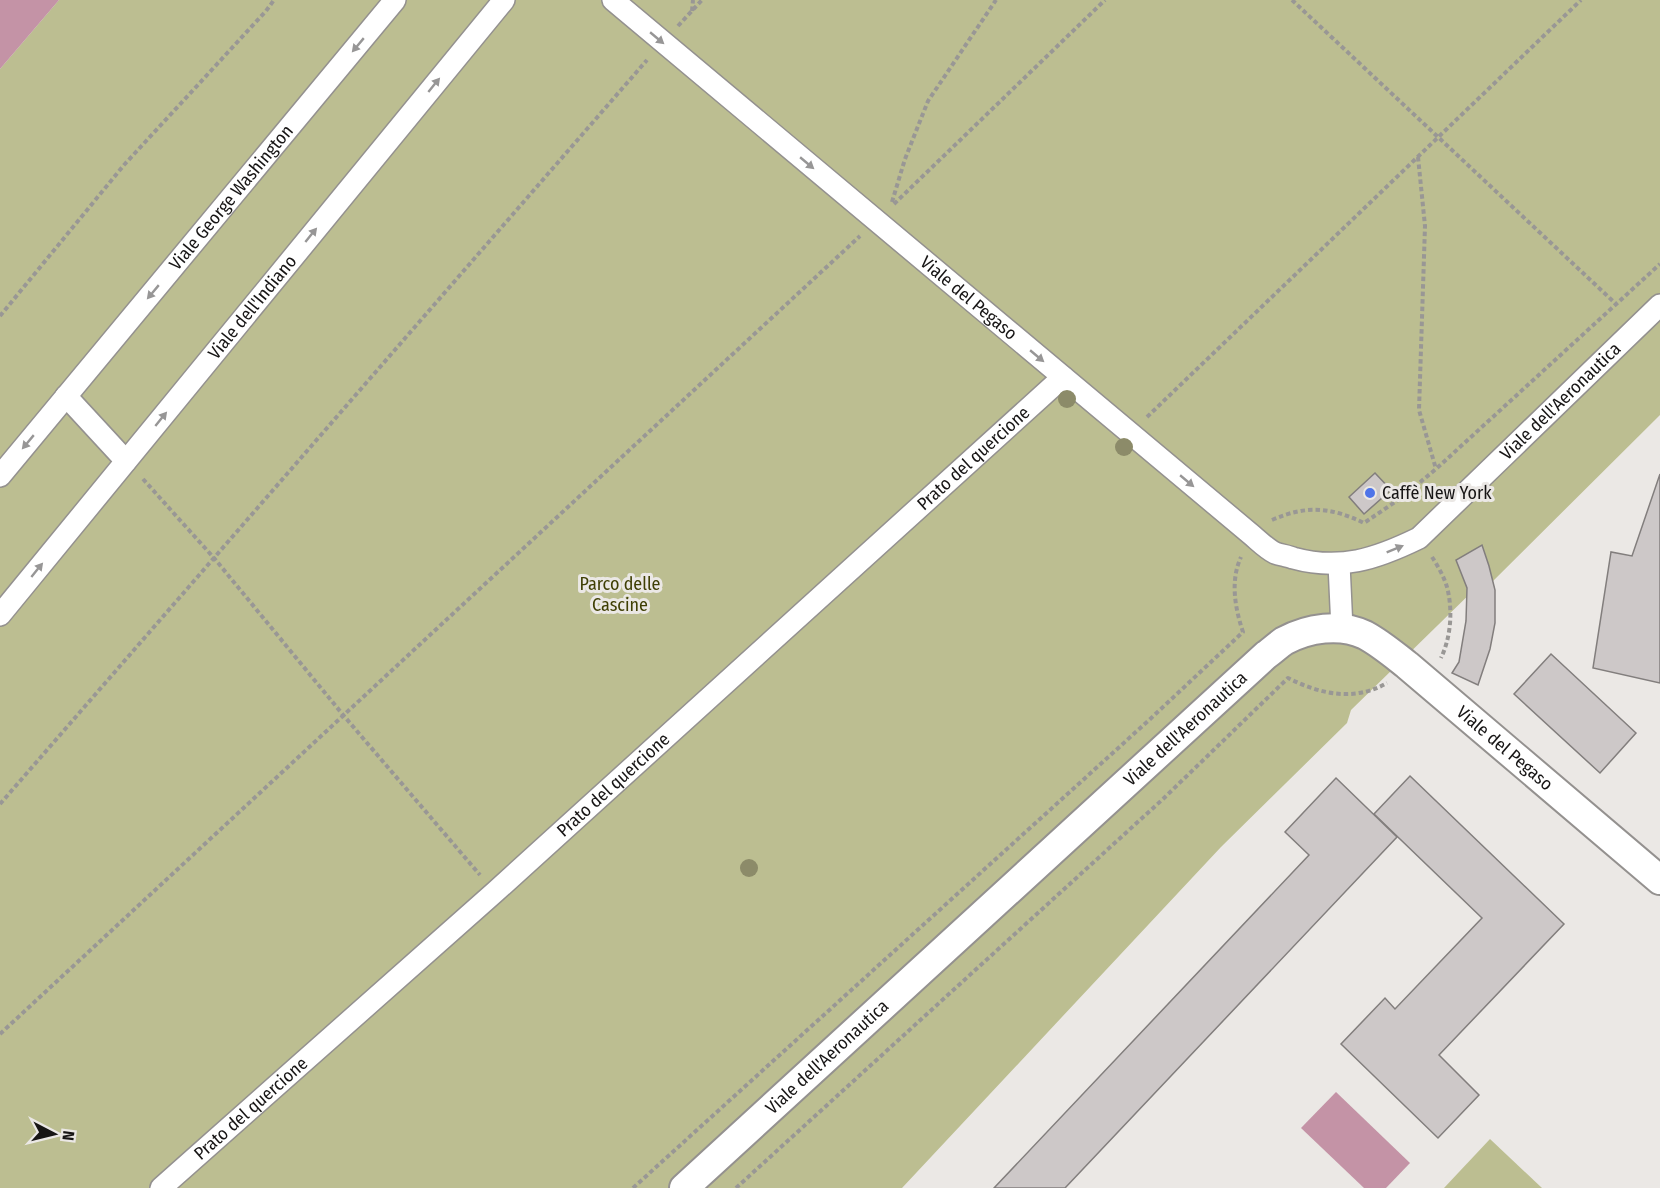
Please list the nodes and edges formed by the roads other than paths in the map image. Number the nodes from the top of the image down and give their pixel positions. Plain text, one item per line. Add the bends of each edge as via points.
1 (395, 0) edge
2 (504, 0) edge
3 (613, 0) edge
4 (1660, 304) edge
5 (1063, 377) junction
6 (66, 396) junction
7 (126, 461) junction
8 (0, 476) edge
9 (1338, 564) junction
10 (0, 615) edge
11 (1342, 629) junction
12 (1660, 880) edge
13 (161, 1188) edge
14 (684, 1188) edge

1 -> 6 street, Viale George Washington
7 -> 2 street, Viale dell'Indiano
3 -> 5 street, Viale del Pegaso
9 -> 4 street, Viale dell'Aeronautica via 1360,561 1419,538
5 -> 9 street, Viale del Pegaso via 1275,553
5 - 13 street, Prato del quercione via 495,892
6 - 7 street
6 -> 8 street, Viale George Washington
10 -> 7 street, Viale dell'Indiano
9 - 11 street
11 - 12 street, Viale del Pegaso via 1363,634 1382,645
11 - 14 street, Viale dell'Aeronautica via 1307,632 1283,642 1266,656

